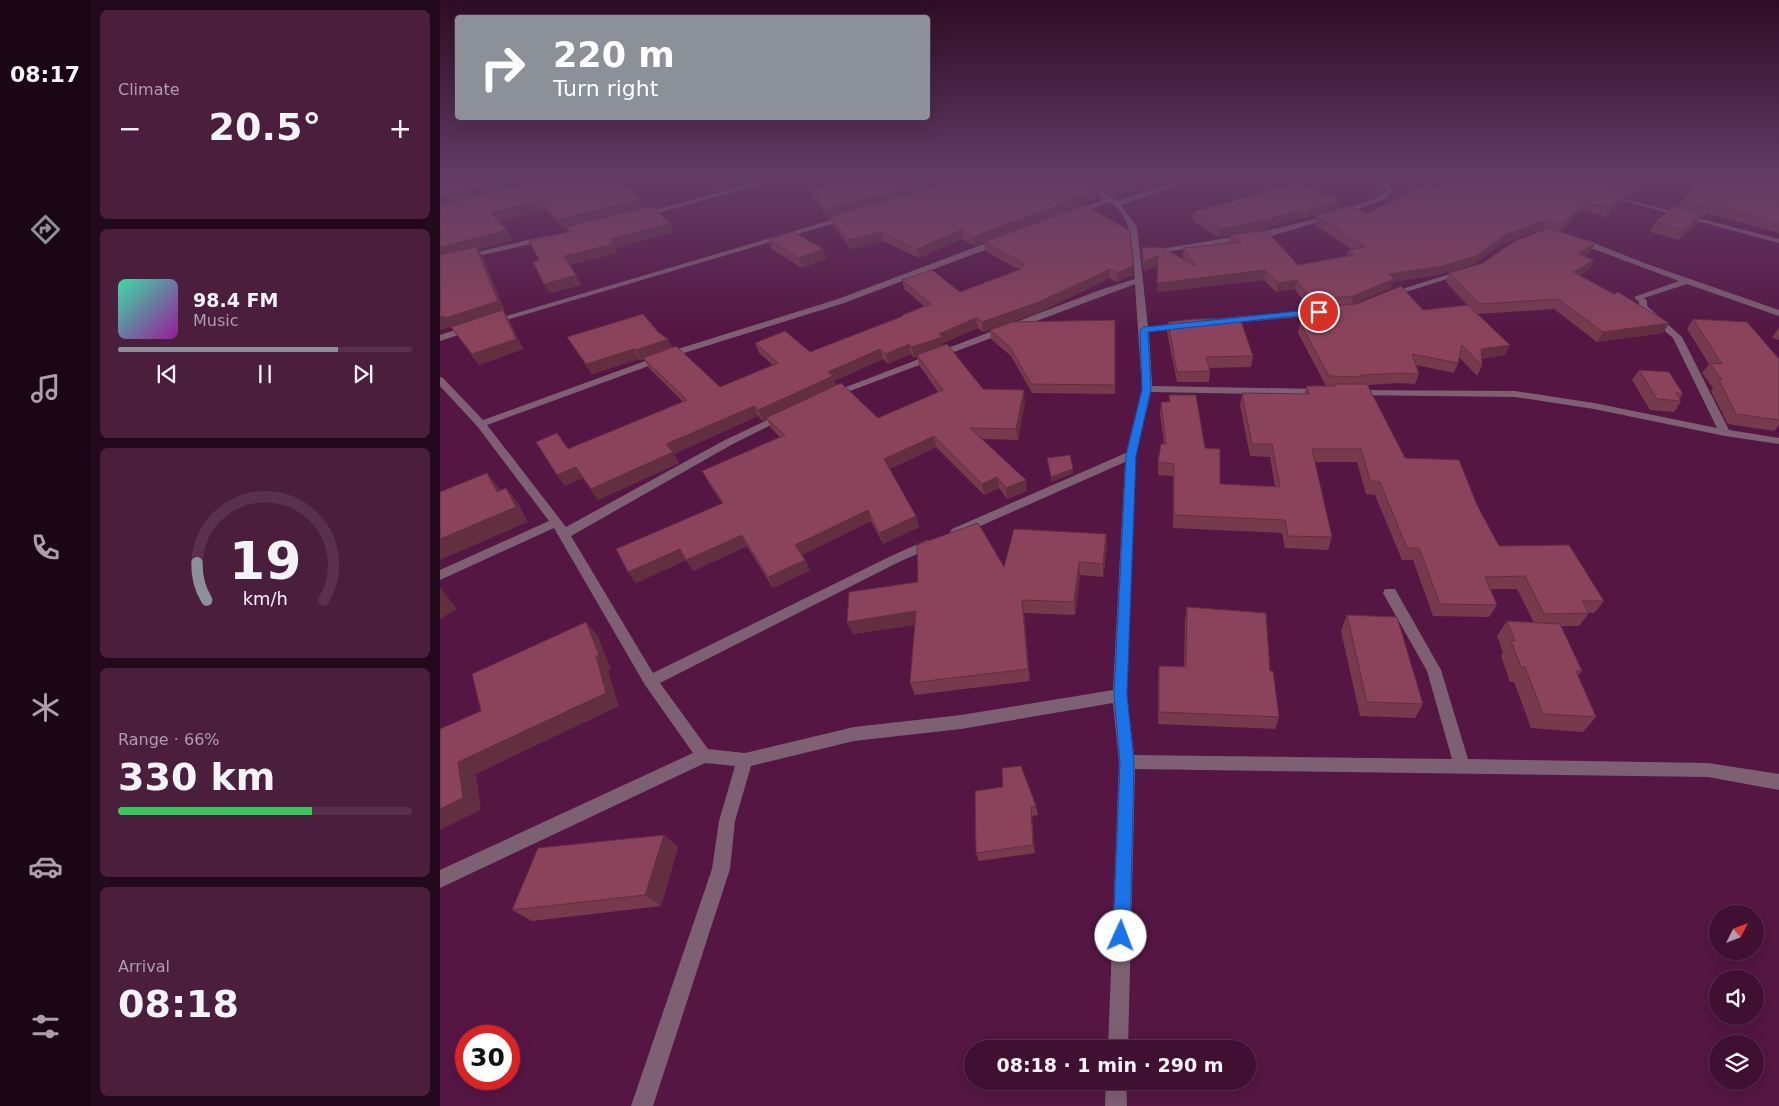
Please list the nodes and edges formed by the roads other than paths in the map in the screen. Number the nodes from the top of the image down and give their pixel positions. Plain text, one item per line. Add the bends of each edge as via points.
1 (809, 230) edge
2 (1133, 230) edge
3 (1284, 230) edge
4 (1736, 230) edge
5 (551, 236) edge
6 (1567, 237) edge
7 (1008, 238) edge
8 (1779, 241) edge
9 (1137, 254) junction
10 (440, 263) edge
11 (1476, 269) edge
12 (1140, 280) junction
13 (1688, 281) junction
14 (1376, 300) edge
15 (1343, 310) edge
16 (1779, 313) edge
17 (1211, 322) edge
18 (486, 323) edge
19 (1192, 324) edge
20 (476, 326) edge
21 (1144, 330) junction
22 (440, 338) edge
23 (440, 380) edge
24 (1147, 389) junction
25 (821, 399) edge
26 (795, 411) edge
27 (481, 424) junction
28 (1725, 433) junction
29 (1779, 441) edge
30 (1131, 456) junction
31 (560, 528) junction
32 (440, 575) edge
33 (1390, 593) dead end
34 (650, 681) junction
35 (1120, 695) junction
36 (704, 756) junction
37 (744, 760) junction
38 (1127, 762) junction
39 (1462, 766) junction
40 (1779, 782) edge
41 (440, 880) edge
42 (1118, 1040) edge
43 (1116, 1090) edge
44 (642, 1106) edge
45 (1116, 1106) edge

1 - 18 street
2 - 9 street
3 - 9 street
4 - 8 street
5 - 10 street
6 - 13 street
7 - 27 street via 841,301 684,350
9 - 12 street
11 - 14 street
12 - 21 street
12 - 25 street via 846,387
13 - 16 street
13 - 28 street via 1638,297 1643,301 1643,307 1677,337
15 - 17 street
19 - 21 street
20 - 22 street
21 - 24 street
23 - 27 street
24 - 28 street via 1515,394 1594,406
24 - 30 street
26 - 31 street
27 - 31 street
28 - 29 street
30 - 34 street via 895,559
30 - 35 street
31 - 32 street
31 - 34 street
33 - 39 street via 1434,670
34 - 36 street
35 - 37 street via 960,722 854,734
35 - 38 street
36 - 37 street
36 - 41 street
37 - 44 street via 728,821 721,869
38 - 39 street
38 - 42 street
39 - 40 street via 1708,770
43 - 45 street

